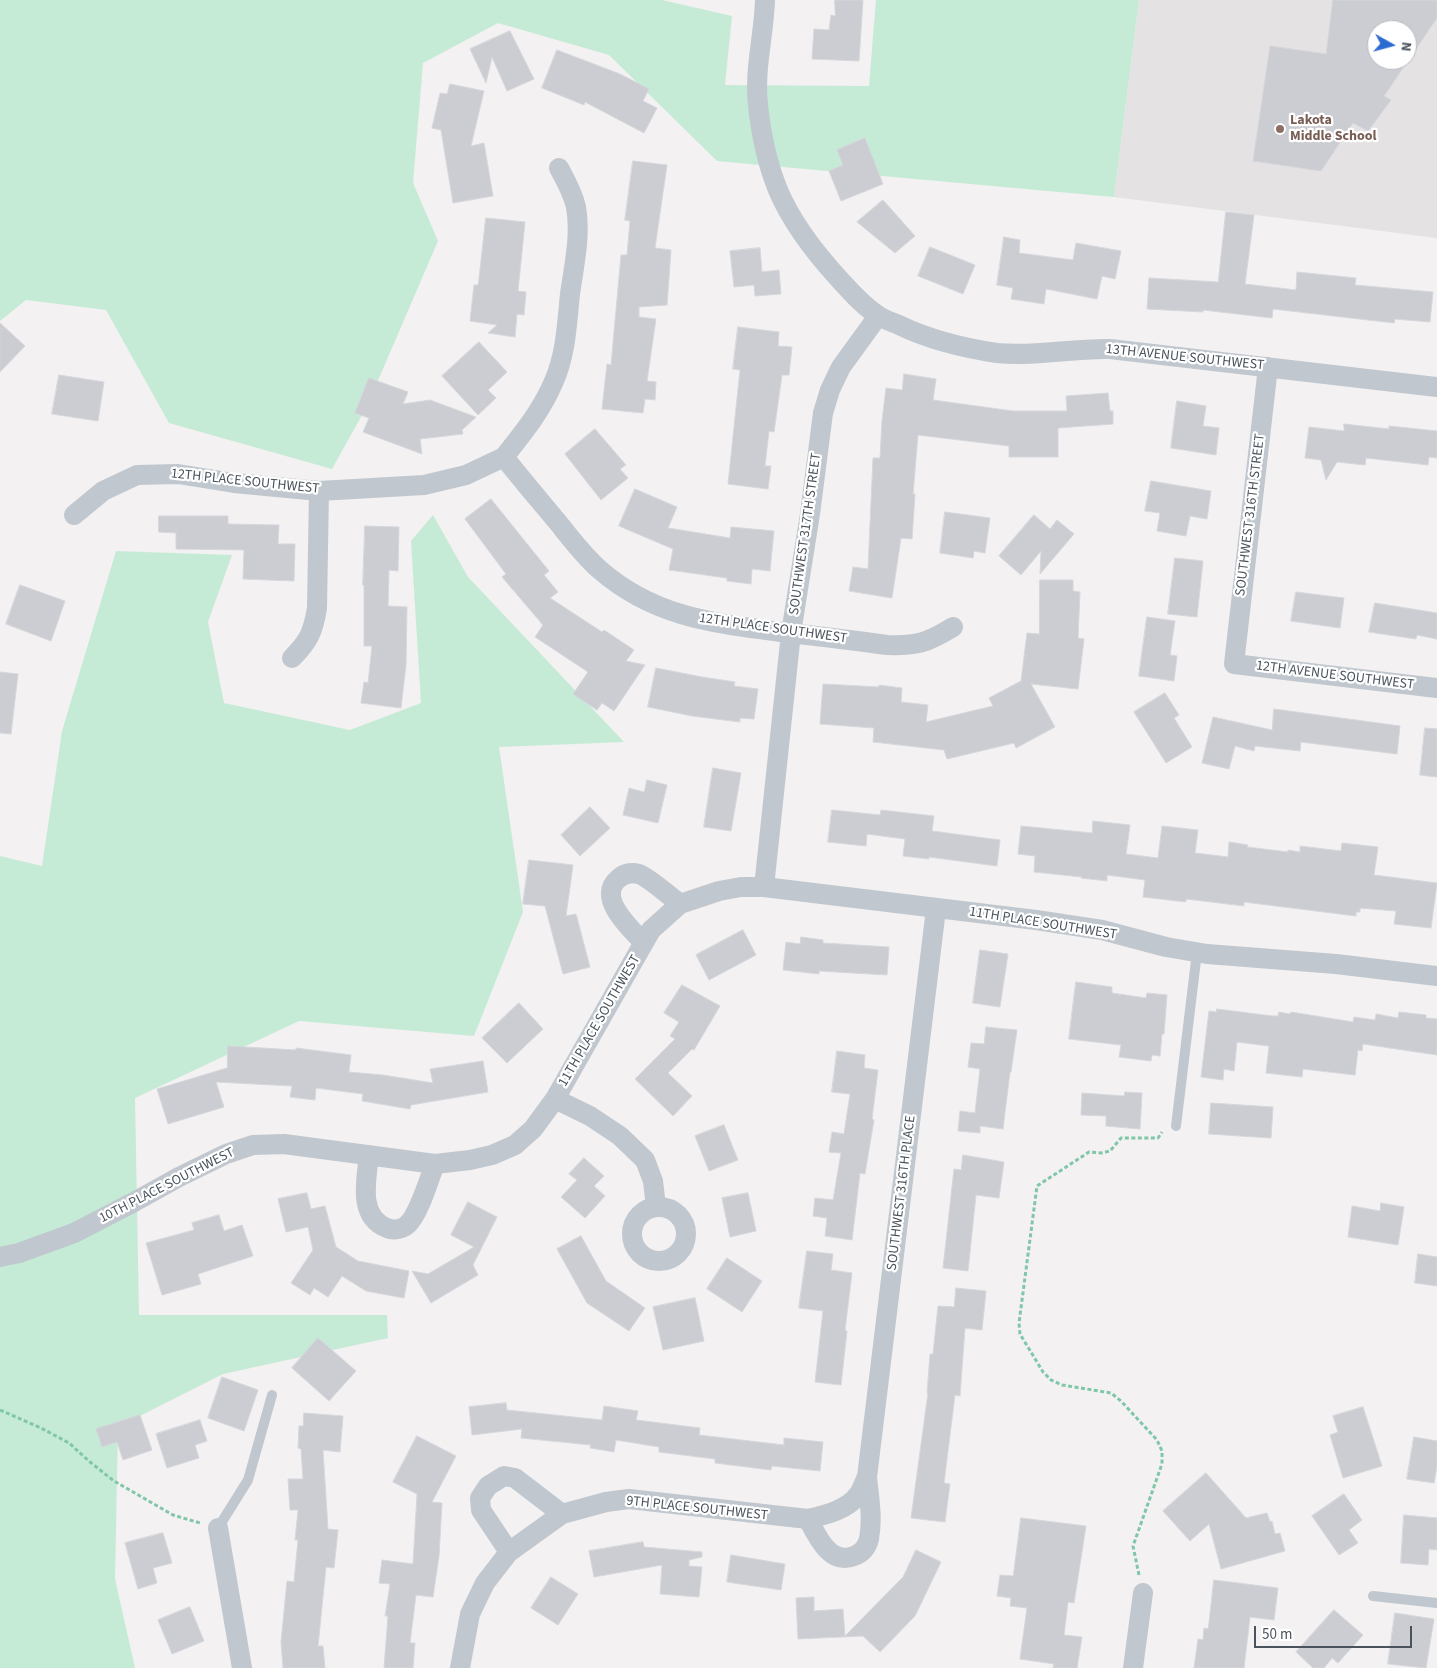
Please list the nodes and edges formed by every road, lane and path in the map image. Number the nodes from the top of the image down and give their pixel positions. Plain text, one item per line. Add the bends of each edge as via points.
1 (765, 0) edge
2 (559, 168) dead end
3 (878, 316) junction
4 (1268, 367) junction
5 (1437, 387) edge
6 (504, 457) junction
7 (320, 491) junction
8 (74, 516) dead end
9 (952, 627) dead end
10 (791, 633) junction
11 (292, 658) dead end
12 (1234, 664) joint
13 (1437, 688) edge
14 (764, 887) junction
15 (680, 904) junction
16 (936, 909) junction
17 (644, 942) junction
18 (1197, 952) junction
19 (1437, 976) edge
20 (555, 1099) junction
21 (1176, 1126) dead end
22 (1164, 1127) dead end
23 (368, 1156) junction
24 (435, 1164) junction
25 (656, 1207) dead end
26 (0, 1257) edge
27 (272, 1395) dead end
28 (0, 1410) edge
29 (867, 1476) junction
30 (562, 1514) junction
31 (808, 1519) junction
32 (218, 1528) junction
33 (509, 1552) junction
34 (1143, 1593) joint
35 (1373, 1596) dead end
36 (1437, 1603) edge
37 (242, 1668) edge
38 (460, 1668) edge
39 (1133, 1668) edge

1 - 3 street, 13TH AVENUE SOUTHWEST via 758,104 765,150 778,191 820,258
2 - 6 street via 570,187 578,234 563,354 545,402
3 - 4 street, 13TH AVENUE SOUTHWEST via 944,343 999,353 1051,353 1096,348
3 - 10 street, SOUTHWEST 317TH STREET via 841,367 823,413
4 - 5 street, 13TH AVENUE SOUTHWEST
4 - 12 street, SOUTHWEST 316TH STREET
6 - 7 street, 12TH PLACE SOUTHWEST via 466,475 424,486
6 - 10 street, 12TH PLACE SOUTHWEST via 575,544 620,586 668,611 732,626
7 - 8 street, 12TH PLACE SOUTHWEST via 178,474 137,475 103,491
7 - 11 street via 318,608 306,644
9 - 10 street, 12TH PLACE SOUTHWEST via 926,642 909,646
10 - 14 street, SOUTHWEST 317TH STREET
12 - 13 street, 12TH AVENUE SOUTHWEST
14 - 15 street, 11TH PLACE SOUTHWEST via 719,891
14 - 16 street, 11TH PLACE SOUTHWEST
15 - 17 street, 11TH PLACE SOUTHWEST via 651,930
15 - 17 street, 11TH PLACE SOUTHWEST via 640,874 628,873 614,881 611,898 615,910
16 - 18 street, 11TH PLACE SOUTHWEST via 1093,929
16 - 29 street, SOUTHWEST 316TH PLACE
17 - 20 street, 11TH PLACE SOUTHWEST
18 - 19 street, 11TH PLACE SOUTHWEST
18 - 21 lane
20 - 24 street, 10TH PLACE SOUTHWEST via 533,1129 515,1145 492,1155
20 - 25 street via 590,1116 620,1136 645,1160 653,1181
22 - 34 path via 1158,1138 1121,1138 1110,1150 1089,1152 1037,1186 1019,1323 1020,1334 1051,1380 1062,1385 1111,1393 1157,1440 1162,1451 1162,1464 1133,1546
23 - 24 street, 10TH PLACE SOUTHWEST
23 - 24 street via 365,1194 371,1217 389,1229 399,1230 415,1216
23 - 26 street, 10TH PLACE SOUTHWEST via 284,1144 253,1145 187,1173 74,1233
27 - 32 lane via 248,1480
28 - 32 path via 69,1442 114,1481 173,1514
29 - 31 street, 9TH PLACE SOUTHWEST via 858,1495 845,1506
29 - 31 street via 871,1522 867,1545 861,1553 843,1559 832,1554 822,1545
30 - 31 street, 9TH PLACE SOUTHWEST via 629,1499
30 - 33 street, 9TH PLACE SOUTHWEST
30 - 33 street via 515,1478 504,1476 488,1486 480,1498 481,1510
32 - 37 street
33 - 38 street, 9TH PLACE SOUTHWEST via 485,1583 470,1614
34 - 39 street
35 - 36 lane

